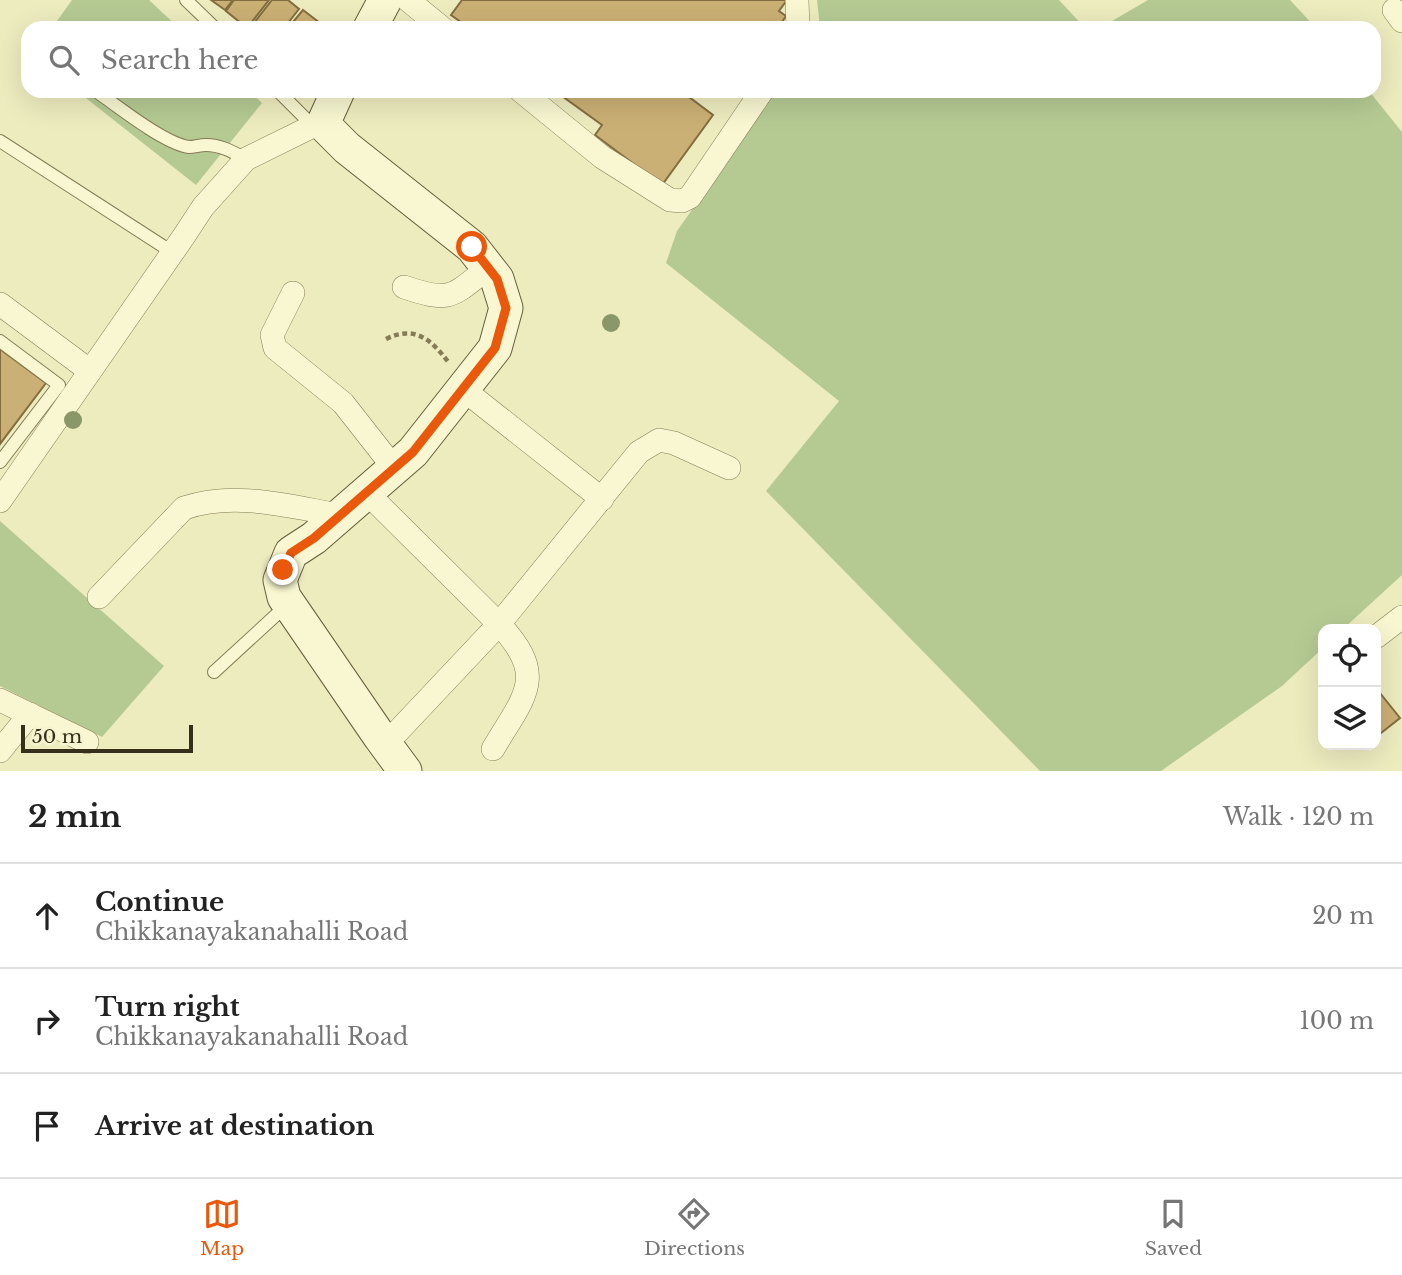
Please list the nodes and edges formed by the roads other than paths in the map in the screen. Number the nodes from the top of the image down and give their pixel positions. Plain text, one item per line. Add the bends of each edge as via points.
1 (186, 0) edge
2 (797, 0) edge
3 (383, 8) edge
4 (208, 21) edge
5 (421, 21) edge
6 (798, 21) edge
7 (106, 98) edge
8 (286, 98) edge
9 (334, 98) edge
10 (529, 98) edge
11 (757, 98) edge
12 (318, 125) junction
13 (0, 141) edge
14 (246, 159) junction
15 (172, 252) junction
16 (488, 268) junction
17 (404, 287) dead end
18 (293, 293) dead end
19 (0, 304) edge
20 (0, 341) edge
21 (90, 370) junction
22 (466, 387) junction
23 (24, 449) junction
24 (0, 462) edge
25 (394, 468) junction
26 (729, 468) dead end
27 (366, 492) junction
28 (602, 499) junction
29 (0, 501) edge
30 (339, 515) junction
31 (99, 597) dead end
32 (288, 604) junction
33 (1402, 617) edge
34 (499, 624) junction
35 (1381, 633) edge
36 (214, 672) dead end
37 (0, 700) edge
38 (30, 714) junction
39 (87, 742) dead end
40 (386, 745) junction
41 (493, 749) dead end
42 (0, 751) edge
43 (405, 771) edge

1 - 4 lane
2 - 6 street
3 - 5 street
7 - 14 lane via 145,126 189,147 222,147
8 - 12 lane
9 - 12 main road
10 - 11 street via 602,157 670,200 682,201 690,197
12 - 14 street
12 - 16 main road via 472,247
13 - 15 lane
14 - 15 street via 203,207
15 - 21 street
16 - 17 street via 445,297
16 - 22 main road via 497,279 506,308 495,348
18 - 25 street via 272,335 275,348 343,403
19 - 21 street
20 - 23 lane via 59,385
21 - 23 street
22 - 25 main road via 413,452
22 - 28 street
23 - 24 lane
23 - 29 street
25 - 27 main road
26 - 28 street via 659,440 639,452
27 - 30 main road
27 - 34 street
28 - 34 street
30 - 31 street via 248,499 184,508
30 - 32 main road via 291,553 280,580
32 - 36 lane
32 - 40 main road
33 - 35 street
34 - 40 street
34 - 41 street via 515,641 529,680 527,692
37 - 38 street
38 - 39 street
38 - 42 street
40 - 43 main road

